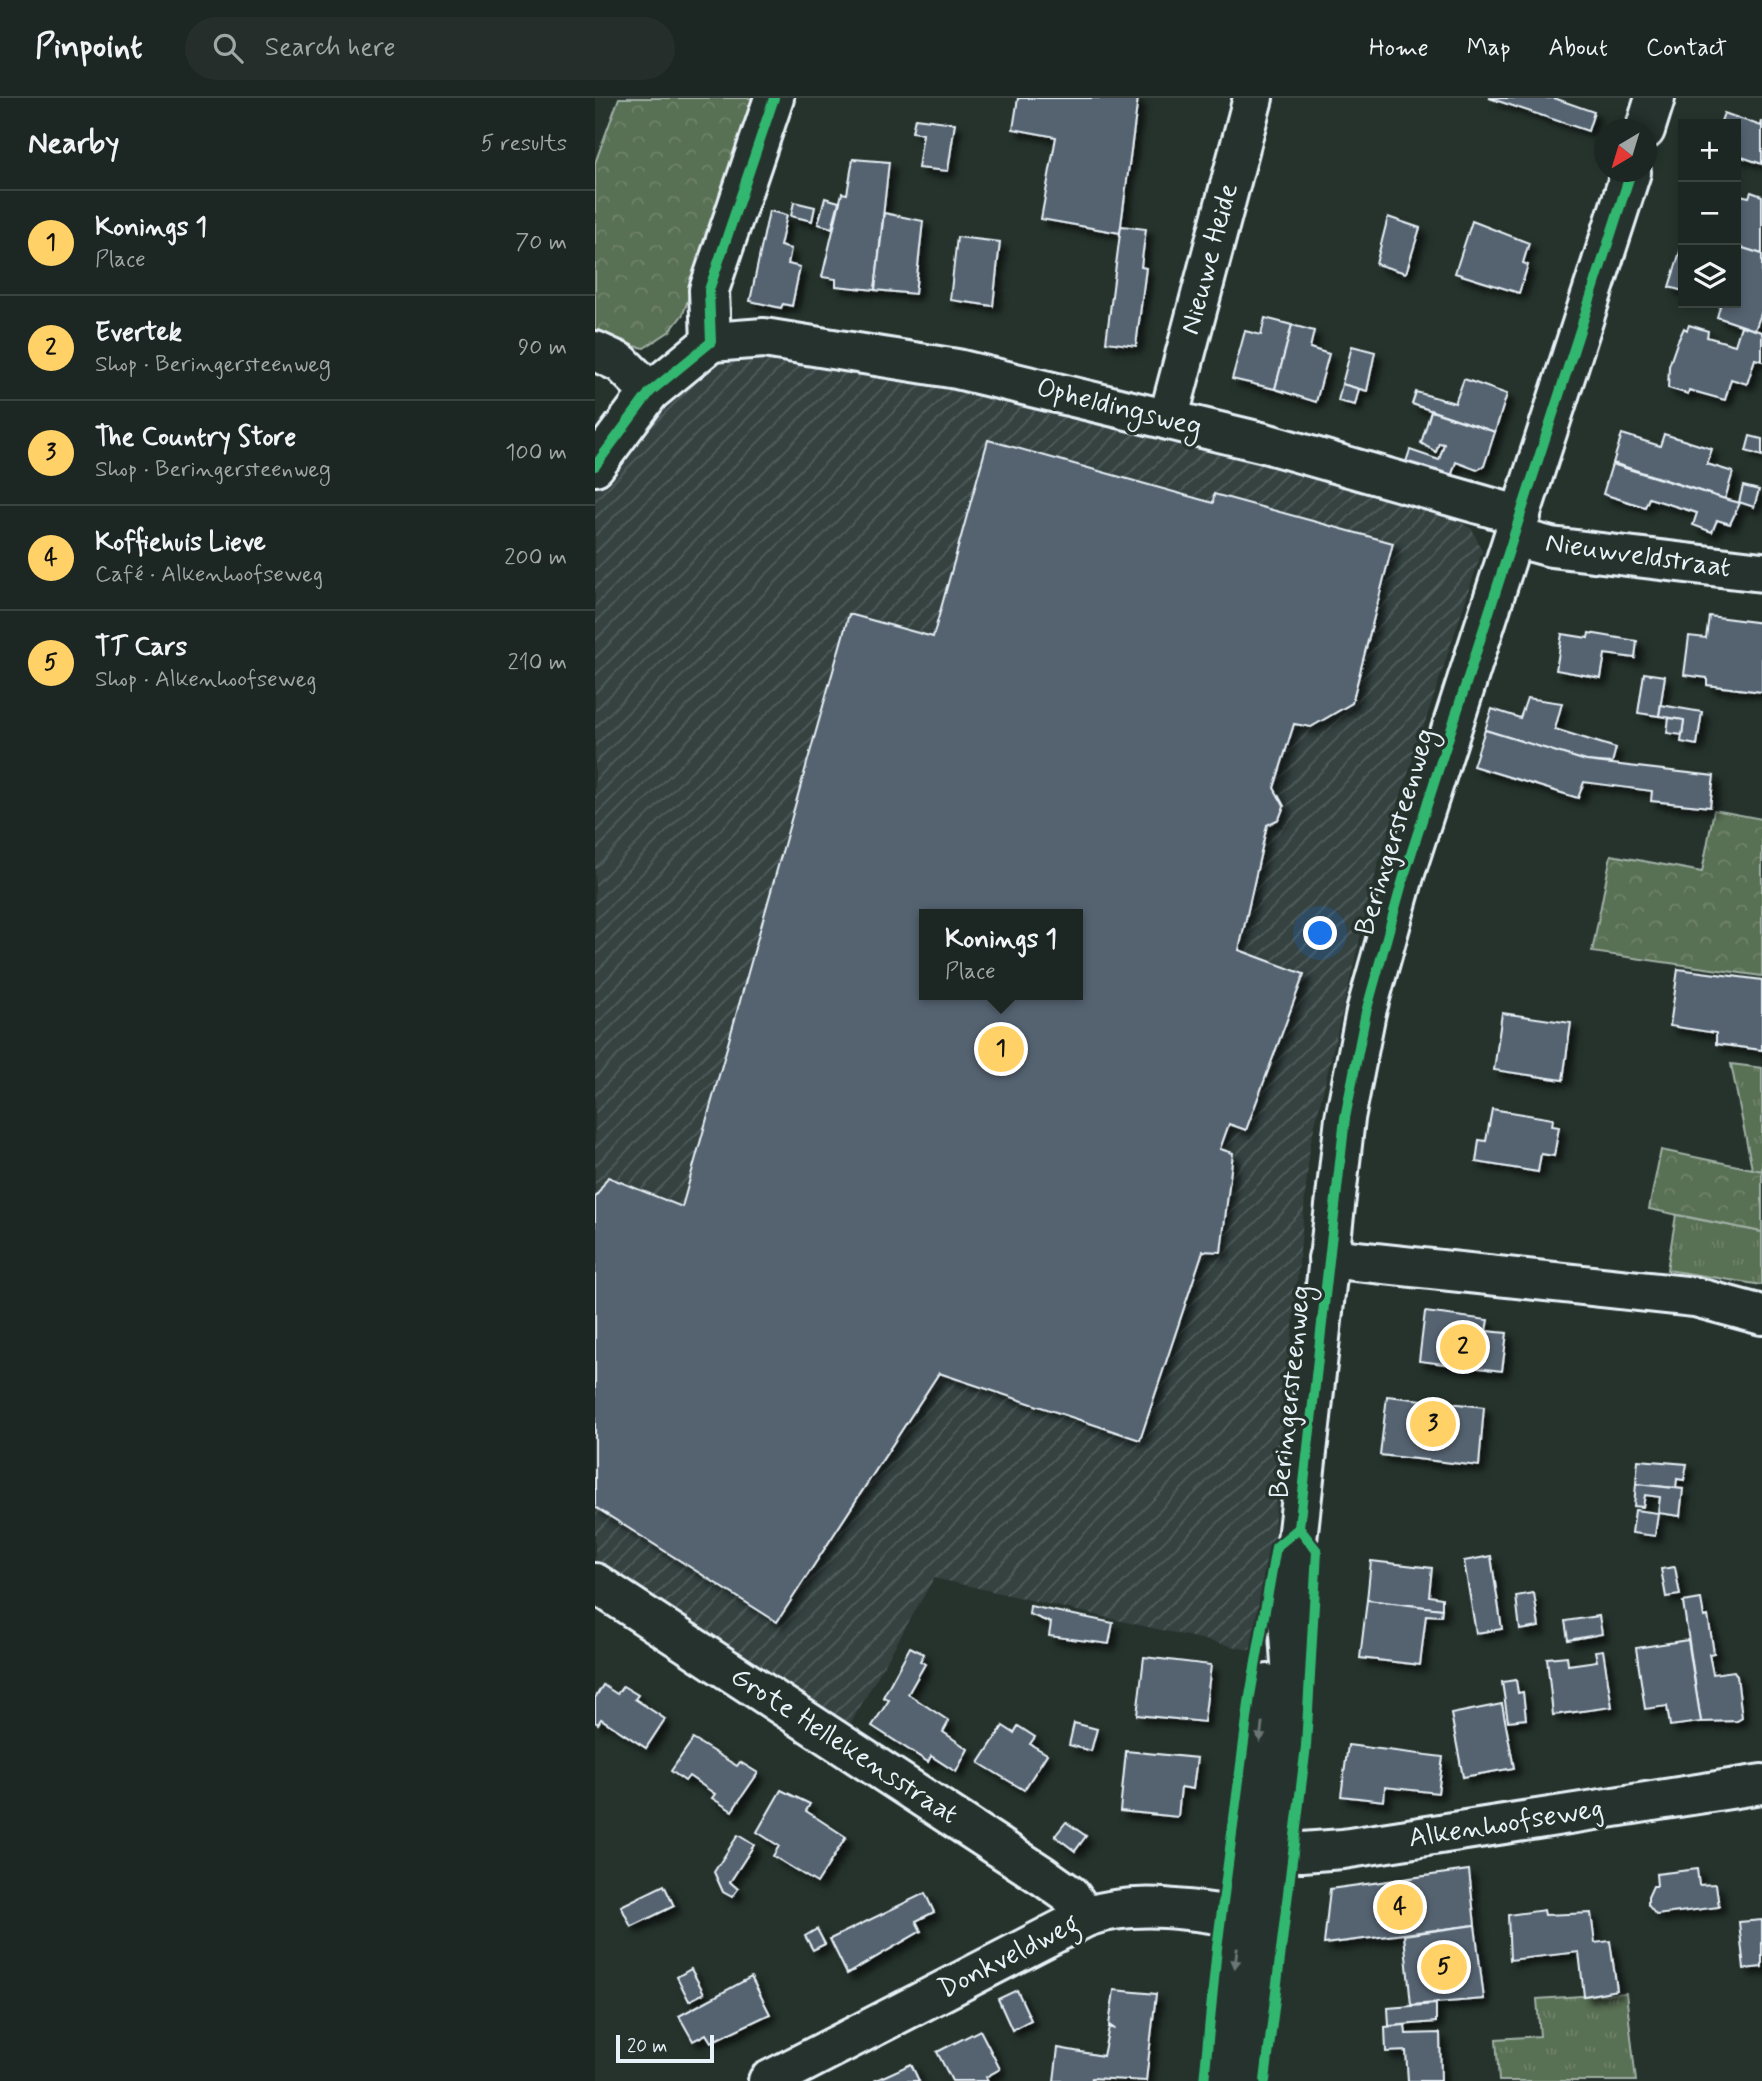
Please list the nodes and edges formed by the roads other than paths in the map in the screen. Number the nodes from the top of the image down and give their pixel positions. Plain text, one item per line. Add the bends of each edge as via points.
1 (774, 98) edge
2 (1252, 98) edge
3 (1655, 98) edge
4 (1648, 119) edge
5 (1628, 182) edge
6 (711, 342) junction
7 (595, 351) edge
8 (650, 392) junction
9 (1168, 420) junction
10 (595, 466) edge
11 (1517, 527) junction
12 (1762, 572) edge
13 (1328, 1258) junction
14 (1762, 1315) edge
15 (595, 1583) edge
16 (1762, 1784) edge
17 (1262, 1848) junction
18 (1086, 1917) junction
19 (1254, 1919) junction
20 (768, 2081) edge
21 (1220, 2081) edge
22 (1247, 2081) edge

1 - 6 street via 709,290
2 - 9 street, Nieuwe Heide
3 - 4 street
5 - 11 street, Beringersteenweg
6 - 8 street
6 - 9 street, Opheldingsweg via 765,338 957,369
7 - 8 street via 621,363
8 - 10 street
9 - 11 street, Opheldingsweg via 1265,443
11 - 12 street, Nieuwveldstraat via 1551,547
11 - 13 street, Beringersteenweg via 1404,876 1366,1012 1345,1118
13 - 14 street via 1695,1297
13 - 17 street, Beringersteenweg via 1288,1619 1292,1677
15 - 18 street, Grote Hellekensstraat via 1043,1876 1070,1895
16 - 17 street, Alkenhoofseweg via 1343,1849 1302,1852
17 - 19 street, Beringersteenweg
18 - 19 street, Donkveldweg via 1126,1908
18 - 20 street, Donkveldweg
19 -> 21 street, Beringersteenweg
19 - 22 street, Beringersteenweg

